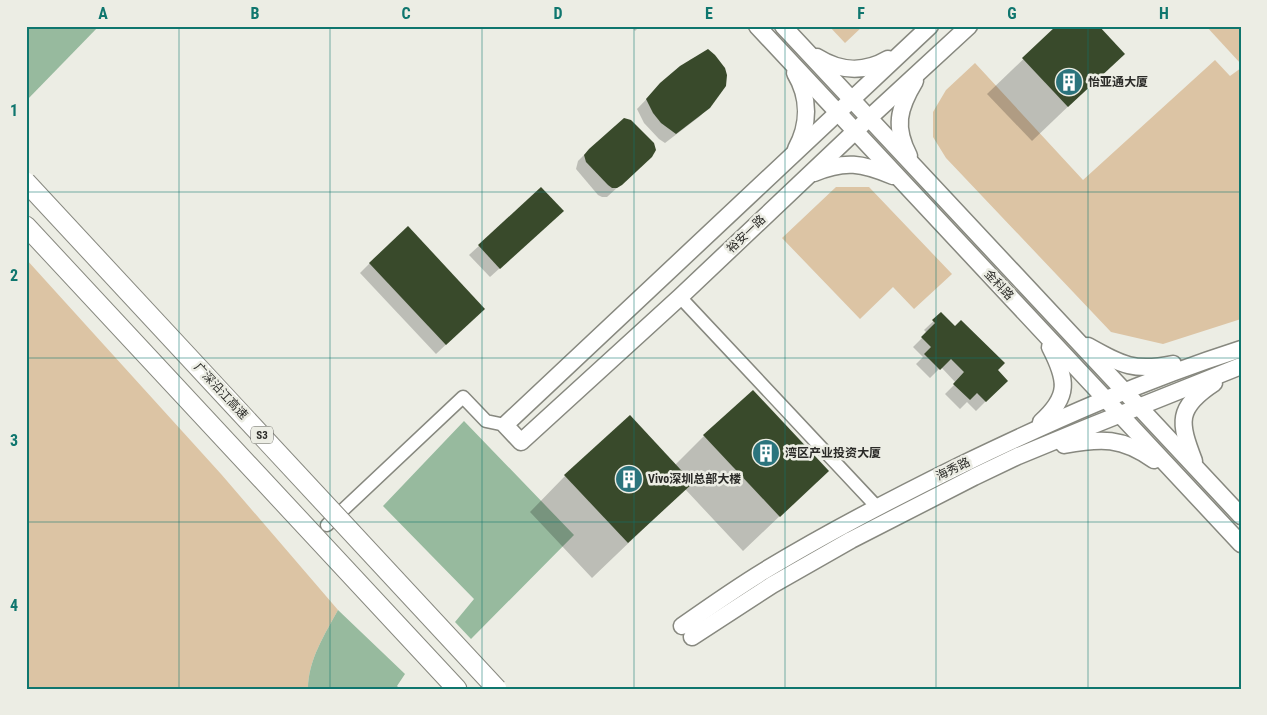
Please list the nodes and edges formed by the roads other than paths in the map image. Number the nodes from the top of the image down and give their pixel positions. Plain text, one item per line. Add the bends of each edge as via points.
1 (757, 26) edge
2 (782, 26) edge
3 (930, 26) edge
4 (969, 26) edge
5 (802, 48) junction
6 (903, 51) junction
7 (787, 58) junction
8 (923, 68) junction
9 (851, 100) junction
10 (838, 113) junction
11 (868, 118) junction
12 (855, 131) junction
13 (791, 158) junction
14 (914, 168) junction
15 (807, 176) junction
16 (899, 179) junction
17 (26, 182) edge
18 (26, 226) edge
19 (680, 297) junction
20 (1040, 328) junction
21 (1074, 338) junction
22 (1234, 352) edge
23 (1240, 367) edge
24 (1124, 391) junction
25 (1105, 398) junction
26 (1138, 407) junction
27 (1120, 414) junction
28 (505, 425) junction
29 (1031, 431) junction
30 (1018, 456) junction
31 (1197, 470) junction
32 (1178, 477) junction
33 (877, 507) junction
34 (1241, 516) edge
35 (327, 525) dead end
36 (1241, 544) edge
37 (457, 689) edge
38 (498, 689) edge

1 - 7 main road, 金科路
2 - 5 main road, 金科路
3 - 6 main road, 裕安一路
4 - 8 main road, 裕安一路
5 - 6 main road via 833,66 856,70 876,66
5 - 9 main road, 金科路
6 - 9 main road, 裕安一路
7 - 10 main road, 金科路
7 - 13 main road via 803,88 807,109 801,140
8 - 11 main road, 裕安一路
8 - 14 main road via 904,100 899,120 902,139
9 - 10 main road, 裕安一路
9 - 11 main road, 金科路
10 - 12 main road, 金科路
10 - 13 main road, 裕安一路
11 - 12 main road, 裕安一路
11 - 14 main road, 金科路
12 - 15 main road, 裕安一路
12 - 16 main road, 金科路
13 - 28 main road, 裕安一路
14 - 21 main road, 金科路
15 - 16 main road via 834,166 852,164 868,166
15 - 19 main road, 裕安一路
16 - 20 main road, 金科路
17 - 38 highway, 广深沿江高速 / S3, bridge
18 - 37 highway, S3
19 - 28 main road, 裕安一路 via 521,442
19 - 33 street
20 - 25 main road, 金科路
20 - 29 main road via 1059,365 1063,392 1052,412
21 - 22 main road via 1122,364 1142,368
21 - 24 main road, 金科路
22 - 24 main road, 海秀路
23 - 26 main road, 海秀路
23 - 31 main road via 1194,398 1184,414 1183,431
24 - 25 main road, 海秀路
24 - 26 main road, 金科路
25 - 27 main road, 金科路
25 - 29 main road, 海秀路
26 - 27 main road, 海秀路
26 - 31 main road, 金科路
27 - 30 main road, 海秀路
27 - 32 main road, 金科路
28 - 35 street via 486,421 463,396
29 - 33 main road, 海秀路
30 - 32 main road via 1084,441 1107,440 1136,448
30 - 33 main road, 海秀路 via 851,540 687,631 764,571
31 - 34 main road, 金科路
32 - 36 main road, 金科路

